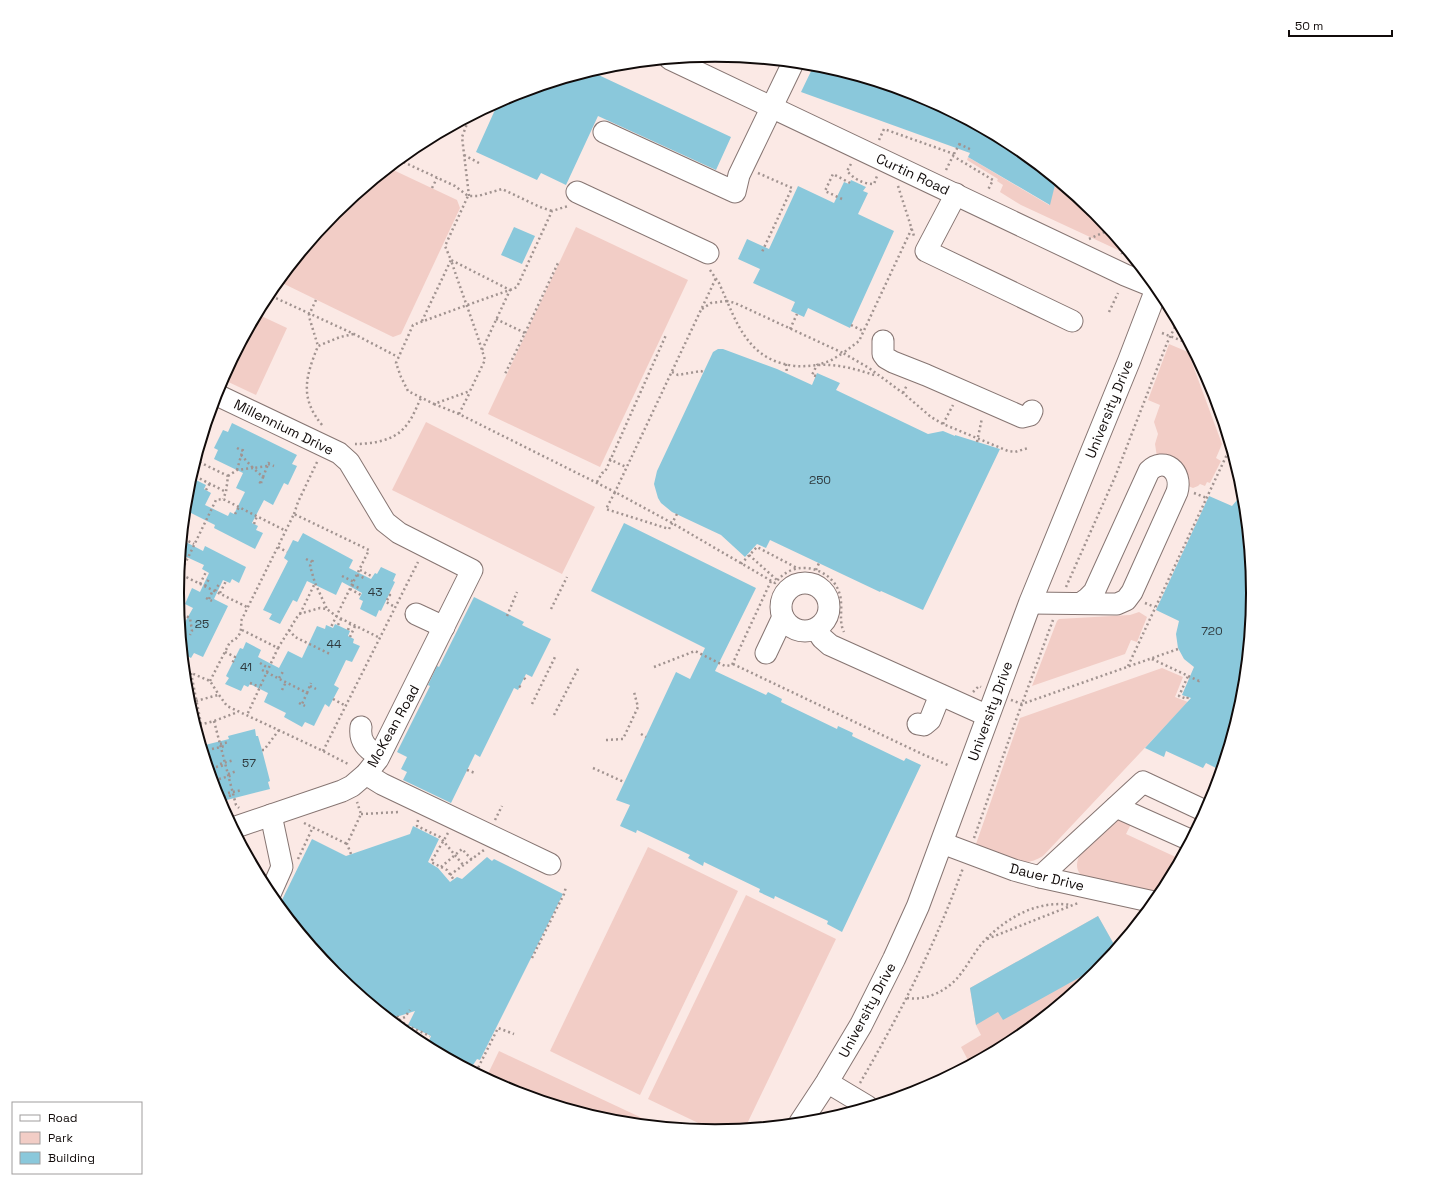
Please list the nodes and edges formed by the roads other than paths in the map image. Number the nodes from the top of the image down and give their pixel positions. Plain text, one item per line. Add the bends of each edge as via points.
1 (679, 63) edge
2 (791, 68) edge
3 (772, 108) junction
4 (604, 132) dead end
5 (956, 194) junction
6 (575, 198) road end
7 (707, 260) road end
8 (1146, 283) edge
9 (1154, 295) edge
10 (1072, 321) dead end
11 (883, 341) dead end
12 (221, 397) edge
13 (1032, 411) dead end
14 (472, 570) joint
15 (1030, 603) junction
16 (1081, 603) junction
17 (416, 614) dead end
18 (783, 617) junction
19 (444, 627) junction
20 (816, 629) junction
21 (766, 653) dead end
22 (940, 695) junction
23 (988, 716) junction
24 (918, 724) dead end
25 (361, 727) dead end
26 (379, 756) junction
27 (366, 774) junction
28 (1116, 807) junction
29 (1200, 808) edge
30 (271, 815) junction
31 (237, 819) edge
32 (1186, 838) edge
33 (942, 843) junction
34 (550, 864) dead end
35 (1040, 877) junction
36 (273, 888) edge
37 (1147, 900) edge
38 (827, 1082) junction
39 (862, 1103) edge
40 (804, 1116) edge

1 - 3 street, Curtin Road
2 - 3 street
3 - 4 street via 739,175 735,192
3 - 5 street, Curtin Road
5 - 8 street, Curtin Road
5 - 10 street via 926,250
6 - 7 street
9 - 15 main road, University Drive
11 - 13 street via 883,354 893,362 1022,417 1030,415
12 - 14 street, Millennium Drive via 339,453 349,462 385,522 399,533
14 - 19 street, McKean Road
15 - 16 street
15 - 23 main road, University Drive
16 - 16 street via 1117,604 1130,596 1177,492 1178,478 1172,468 1159,466 1149,471 1094,592
17 - 19 street
18 - 20 street via 789,626 798,631
18 - 20 street via 782,599 787,591 799,584 813,584 821,589 829,606 826,619
18 - 21 street
19 - 26 street, McKean Road
20 - 22 street via 830,645
22 - 23 street
22 - 24 street via 930,720 924,725
23 - 33 main road, University Drive
25 - 26 street via 363,743
26 - 27 street, McKean Road
27 - 30 street, McKean Road via 342,791
27 - 34 street via 382,784 483,827
28 - 29 street via 1143,782
28 - 32 street
28 - 35 street
30 - 31 street, McKean Road
30 - 36 street via 282,867
33 - 35 street, Dauer Drive
33 - 38 main road, University Drive via 894,959 861,1025
35 - 37 street, Dauer Drive
38 - 39 street
38 - 40 main road, University Drive

